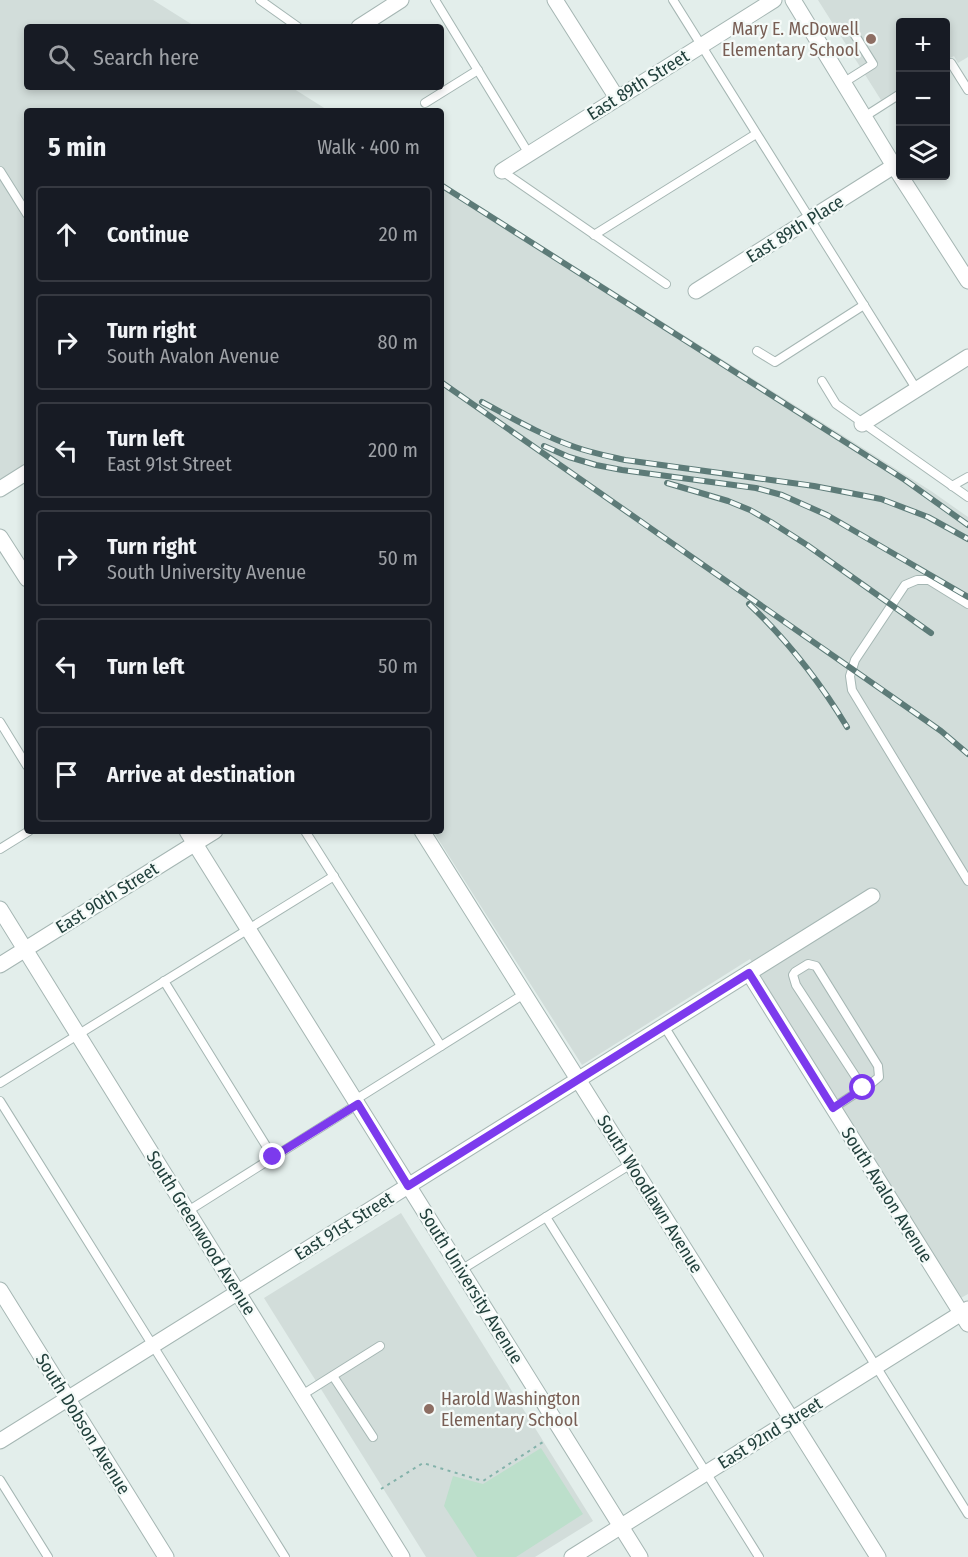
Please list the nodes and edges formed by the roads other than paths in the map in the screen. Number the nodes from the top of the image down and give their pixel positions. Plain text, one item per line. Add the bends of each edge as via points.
1 (260, 0) edge
2 (401, 0) edge
3 (435, 0) edge
4 (555, 0) edge
5 (674, 0) edge
6 (774, 0) edge
7 (792, 0) edge
8 (294, 24) edge
9 (364, 24) edge
10 (853, 32) dead end
11 (702, 45) junction
12 (950, 64) edge
13 (478, 70) junction
14 (843, 83) junction
15 (968, 90) edge
16 (896, 97) edge
17 (617, 98) junction
18 (425, 103) dead end
19 (864, 117) junction
20 (756, 134) junction
21 (529, 154) junction
22 (894, 166) junction
23 (0, 171) edge
24 (502, 171) joint
25 (24, 209) edge
26 (810, 220) junction
27 (594, 235) junction
28 (968, 281) edge
29 (666, 284) dead end
30 (696, 291) dead end
31 (864, 305) junction
32 (757, 351) dead end
33 (968, 357) edge
34 (822, 381) dead end
35 (917, 390) junction
36 (862, 424) junction
37 (24, 474) edge
38 (968, 477) edge
39 (952, 486) junction
40 (0, 489) edge
41 (968, 497) edge
42 (0, 537) edge
43 (24, 574) edge
44 (968, 604) edge
45 (0, 722) edge
46 (24, 760) edge
47 (24, 834) edge
48 (307, 834) edge
49 (424, 834) edge
50 (191, 837) edge
51 (0, 849) edge
52 (333, 876) junction
53 (968, 881) edge
54 (872, 896) dead end
55 (0, 909) edge
56 (248, 929) junction
57 (25, 949) junction
58 (0, 965) edge
59 (749, 973) junction
60 (164, 981) junction
61 (524, 994) junction
62 (664, 1026) junction
63 (78, 1034) junction
64 (441, 1046) junction
65 (578, 1080) junction
66 (0, 1083) edge
67 (863, 1088) junction
68 (0, 1101) edge
69 (356, 1102) junction
70 (833, 1108) junction
71 (273, 1157) junction
72 (631, 1164) junction
73 (408, 1186) junction
74 (188, 1211) junction
75 (546, 1217) junction
76 (461, 1270) junction
77 (0, 1290) edge
78 (238, 1292) junction
79 (966, 1316) edge
80 (153, 1346) junction
81 (380, 1346) dead end
82 (876, 1367) junction
83 (333, 1376) junction
84 (302, 1395) junction
85 (68, 1399) junction
86 (792, 1419) junction
87 (373, 1437) dead end
88 (0, 1441) edge
89 (706, 1473) junction
90 (0, 1480) edge
91 (968, 1514) edge
92 (621, 1526) junction
93 (48, 1557) edge
94 (166, 1557) edge
95 (285, 1557) edge
96 (402, 1557) edge
97 (572, 1557) edge
98 (640, 1557) edge
99 (759, 1557) edge
100 (878, 1557) edge

1 - 8 lane
2 - 9 street
3 - 13 lane
4 - 17 street
5 - 11 lane
6 - 11 street, East 89th Street
7 - 14 street
10 - 14 lane via 873,64
11 - 17 street, East 89th Street
11 - 20 lane
12 - 15 lane
13 - 18 lane
13 - 21 lane
14 - 19 street
16 - 19 lane
17 - 21 street, East 89th Street
19 - 22 street
20 - 26 lane
20 - 27 lane
21 - 24 street, East 89th Street
22 - 26 street, East 89th Place
22 - 28 street
23 - 25 lane
24 - 27 lane
26 - 30 street, East 89th Place
26 - 31 lane
27 - 29 lane
31 - 32 lane via 775,362
31 - 35 lane
33 - 35 street
34 - 36 lane via 836,404
35 - 36 street
36 - 39 lane
37 - 40 street
38 - 39 lane
39 - 41 lane
42 - 43 street
44 - 53 lane via 928,580 905,585 855,660 850,676 852,690
45 - 46 lane
47 - 51 lane
48 - 52 lane
49 - 61 street, South Woodlawn Avenue
50 - 56 street, South University Avenue
50 - 57 street, East 90th Street
52 - 56 lane
52 - 64 lane
54 - 59 street, East 91st Street
55 - 57 street, South Greenwood Avenue
56 - 60 lane
56 - 69 street, South University Avenue
57 - 58 street, East 90th Street
57 - 63 street, South Greenwood Avenue
59 - 62 street, East 91st Street
59 - 70 street, South Avalon Avenue
60 - 63 lane
60 - 71 lane
61 - 64 lane
61 - 65 street, South Woodlawn Avenue
62 - 65 street, East 91st Street
62 - 82 lane
63 - 66 lane
63 - 74 street, South Greenwood Avenue
64 - 69 lane
65 - 72 street, South Woodlawn Avenue
65 - 73 street, East 91st Street
67 - 67 lane via 879,1077 878,1066 816,966 808,964 793,975 796,985
67 - 70 lane
68 - 80 lane
69 - 71 lane
69 - 73 street, South University Avenue
70 - 79 street, South Avalon Avenue
71 - 74 lane
72 - 75 lane
72 - 86 street, South Woodlawn Avenue
73 - 76 street, South University Avenue
73 - 78 street, East 91st Street
74 - 78 street, South Greenwood Avenue
75 - 76 lane
75 - 89 lane
76 - 92 street, South University Avenue
77 - 85 street, South Dobson Avenue
78 - 80 street, East 91st Street
78 - 84 street, South Greenwood Avenue
79 - 82 street, East 92nd Street
80 - 85 street, East 91st Street
80 - 95 lane
81 - 83 lane
82 - 86 street, East 92nd Street
82 - 91 lane
83 - 84 lane
83 - 87 lane
84 - 96 street, South Greenwood Avenue
85 - 88 street, East 91st Street
85 - 94 street, South Dobson Avenue
86 - 89 street, East 92nd Street
86 - 100 street, South Woodlawn Avenue
89 - 92 street, East 92nd Street
89 - 99 lane
90 - 93 lane
92 - 97 street, East 92nd Street
92 - 98 street, South University Avenue

